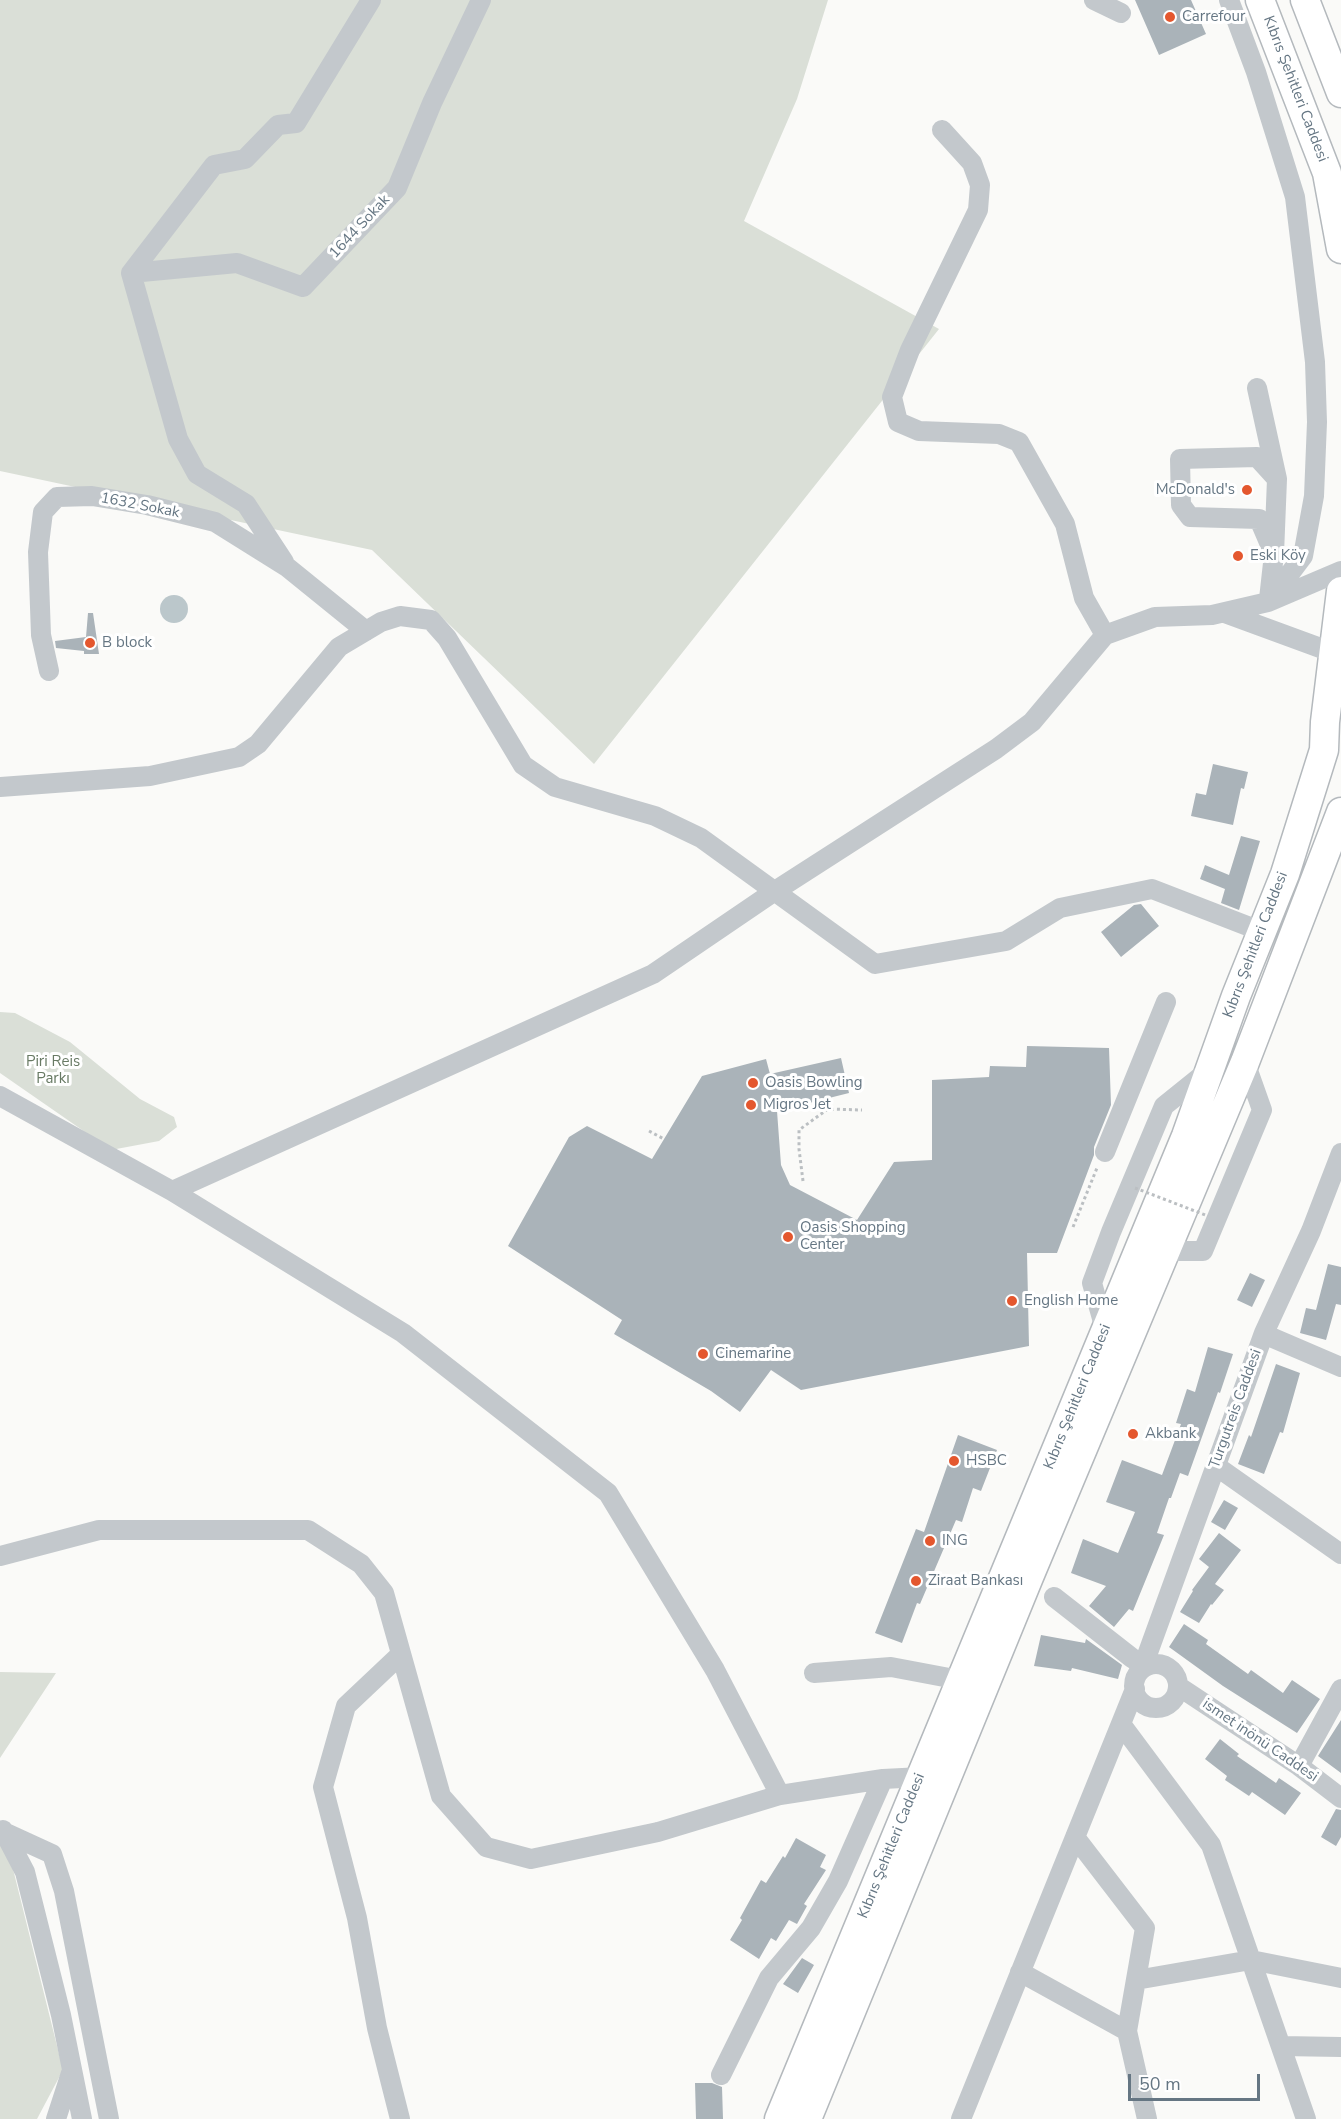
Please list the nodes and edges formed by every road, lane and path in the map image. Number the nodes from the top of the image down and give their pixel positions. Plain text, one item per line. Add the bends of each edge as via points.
1 (371, 0) edge
2 (481, 0) edge
3 (1094, 0) edge
4 (1229, 0) edge
5 (1260, 0) edge
6 (1305, 0) edge
7 (1121, 13) dead end
8 (1341, 93) edge
9 (942, 130) dead end
10 (1341, 249) edge
11 (132, 273) junction
12 (1257, 388) dead end
13 (1277, 479) junction
14 (1274, 554) junction
15 (287, 567) junction
16 (1341, 572) edge
17 (1341, 591) edge
18 (1268, 602) junction
19 (1225, 613) junction
20 (366, 631) junction
21 (1106, 635) junction
22 (1337, 654) edge
23 (49, 671) dead end
24 (0, 788) edge
25 (1341, 812) edge
26 (775, 891) junction
27 (1263, 932) junction
28 (1166, 1002) dead end
29 (0, 1096) edge
30 (862, 1110) dead end
31 (649, 1131) dead end
32 (664, 1139) dead end
33 (1341, 1153) edge
34 (1102, 1155) joint
35 (803, 1181) dead end
36 (1135, 1188) dead end
37 (172, 1191) junction
38 (1208, 1215) dead end
39 (1073, 1227) dead end
40 (1264, 1333) junction
41 (1341, 1367) edge
42 (1216, 1466) junction
43 (1341, 1554) edge
44 (0, 1556) edge
45 (1054, 1597) dead end
46 (400, 1655) junction
47 (1149, 1666) junction
48 (814, 1673) dead end
49 (960, 1680) junction
50 (1178, 1686) junction
51 (1135, 1689) junction
52 (1341, 1689) edge
53 (1164, 1706) junction
54 (1208, 1706) junction
55 (1121, 1724) junction
56 (1299, 1766) junction
57 (922, 1777) junction
58 (883, 1779) junction
59 (780, 1795) junction
60 (1341, 1798) edge
61 (2, 1829) edge
62 (1075, 1837) junction
63 (1251, 1960) junction
64 (1020, 1972) junction
65 (1341, 1978) edge
66 (1136, 1980) junction
67 (1127, 2031) junction
68 (1281, 2046) junction
69 (1341, 2046) edge
70 (72, 2071) junction
71 (721, 2075) dead end
72 (56, 2119) edge
73 (82, 2119) edge
74 (109, 2119) edge
75 (400, 2119) edge
76 (779, 2119) edge
77 (807, 2119) edge
78 (961, 2119) edge
79 (1147, 2119) edge
80 (1306, 2119) edge

1 - 11 street via 296,123 278,125 245,159 214,165
2 - 11 street, 1644 Sokak via 397,188 303,287 237,263
3 - 7 street
4 - 18 street via 1295,197 1315,362 1314,496 1303,556
5 - 10 highway, Kıbrıs Şehitleri Caddesi via 1327,173
6 - 8 highway
9 - 21 street via 972,163 980,185 978,210 910,350 892,397 898,422 919,432 999,434 1019,442 1065,524 1084,598
11 - 15 street via 178,439 198,474 246,504
12 - 13 street
13 - 14 street
13 - 14 street via 1257,457 1180,459 1181,505 1190,517 1259,519
14 - 18 street
15 - 20 street, 1632 Sokak
15 - 23 street, 1632 Sokak via 215,522 92,496 57,497 44,512 38,552 41,635
16 - 18 street
17 - 22 highway, Kıbrıs Şehitleri Caddesi
18 - 19 street
19 - 21 street via 1155,617
19 - 22 street
20 - 24 street via 339,647 258,744 239,758 150,776
20 - 26 street via 400,616 431,620 447,638 523,765 555,787 655,816 701,838
21 - 26 street via 1032,722
22 - 27 highway, Kıbrıs Şehitleri Caddesi via 1324,750
25 - 77 highway, Kıbrıs Şehitleri Caddesi via 1245,1062
26 - 27 street via 875,964 1006,941 1060,908 1152,889
26 - 37 street via 652,974
27 - 49 highway, Kıbrıs Şehitleri Caddesi via 1186,1136
28 - 34 street
29 - 37 street
30 - 35 path via 828,1109 799,1130
31 - 32 path
33 - 40 street, Turgutreis Caddesi via 1311,1231
34 - 39 path
36 - 38 path, bridge
37 - 59 street via 403,1333 608,1493 715,1670
40 - 41 street
40 - 42 street, Turgutreis Caddesi
42 - 43 street
42 - 47 street, Turgutreis Caddesi via 1152,1644
44 - 46 street via 99,1530 308,1530 361,1564 384,1593
45 - 47 street
46 - 59 street via 441,1796 486,1847 531,1859 658,1832
46 - 75 street via 346,1706 323,1787 357,1918 377,2028
47 - 50 street via 1174,1672
47 - 51 street via 1137,1675
48 - 49 street via 891,1667
49 - 57 highway, Kıbrıs Şehitleri Caddesi
50 - 53 street via 1173,1700
50 - 54 street, ismet inönü Caddesi
51 - 53 street via 1147,1705
51 - 55 street
52 - 56 street
53 - 54 street
53 - 55 street
54 - 56 street, ismet inönü Caddesi
55 - 62 street
55 - 63 street via 1211,1845
56 - 60 street, ismet inönü Caddesi
57 - 58 street
57 - 76 highway, Kıbrıs Şehitleri Caddesi
58 - 59 street
58 - 71 street via 838,1881 811,1928 769,1978
61 - 70 street via 26,1872
61 - 74 street via 52,1854 64,1891
62 - 64 street
62 - 66 street via 1145,1928
63 - 65 street
63 - 66 street
63 - 68 street
64 - 67 street
64 - 78 street
66 - 67 street
67 - 79 street
68 - 69 street
68 - 80 street
70 - 72 street
70 - 73 street

